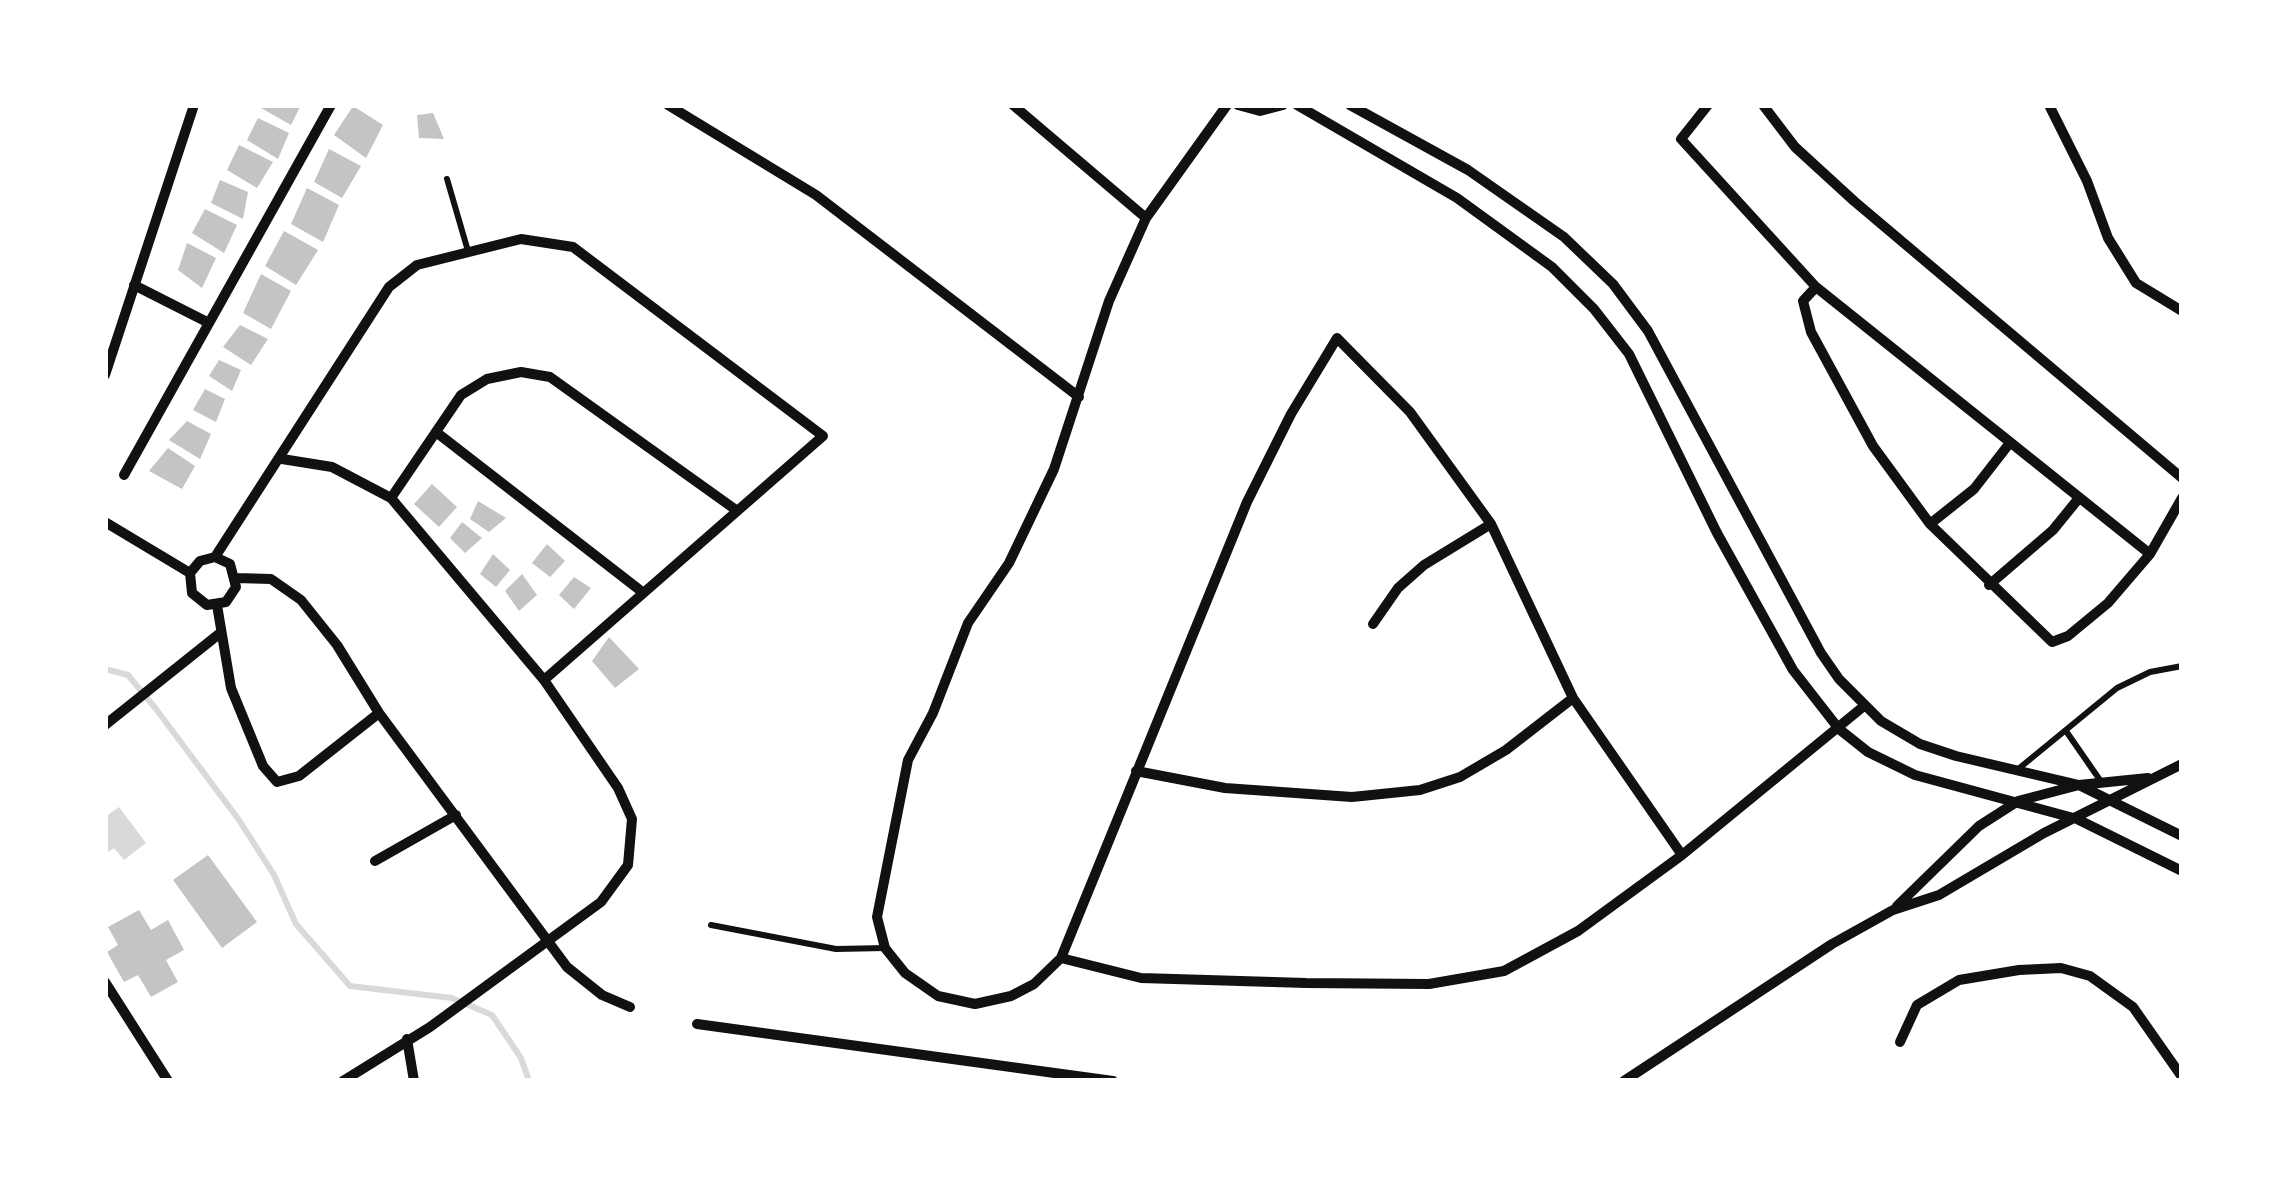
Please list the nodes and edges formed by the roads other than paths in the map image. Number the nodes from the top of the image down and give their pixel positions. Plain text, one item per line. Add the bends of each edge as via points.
1 (194, 105) edge
2 (331, 105) edge
3 (668, 105) edge
4 (1014, 105) edge
5 (1227, 105) edge
6 (1238, 105) edge
7 (1283, 105) edge
8 (1297, 105) edge
9 (1350, 105) edge
10 (1708, 105) edge
11 (1763, 105) edge
12 (2049, 105) edge
13 (448, 179) dead end
14 (1146, 218) junction
15 (468, 251) junction
16 (134, 285) junction
17 (1816, 287) junction
18 (2182, 311) edge
19 (207, 322) junction
20 (105, 375) edge
21 (1078, 398) junction
22 (436, 432) junction
23 (2009, 444) junction
24 (282, 459) junction
25 (124, 475) dead end
26 (2182, 478) edge
27 (391, 498) junction
28 (2078, 498) junction
29 (2182, 498) edge
30 (736, 510) junction
31 (105, 522) edge
32 (1491, 524) junction
33 (1930, 524) junction
34 (2150, 554) junction
35 (215, 557) junction
36 (190, 573) junction
37 (236, 578) junction
38 (1989, 586) junction
39 (641, 591) junction
40 (217, 605) junction
41 (1372, 624) dead end
42 (220, 634) junction
43 (2182, 666) edge
44 (544, 680) junction
45 (1572, 698) junction
46 (1864, 706) junction
47 (379, 714) junction
48 (109, 722) edge
49 (1839, 729) junction
50 (2066, 730) junction
51 (2182, 764) edge
52 (1136, 772) junction
53 (2014, 772) junction
54 (2154, 778) junction
55 (2102, 783) junction
56 (2080, 786) junction
57 (2018, 801) junction
58 (2112, 802) junction
59 (456, 815) junction
60 (2076, 819) junction
61 (2182, 836) edge
62 (1682, 854) junction
63 (374, 862) dead end
64 (2182, 871) edge
65 (1893, 910) junction
66 (711, 926) dead end
67 (550, 944) junction
68 (884, 948) junction
69 (1061, 958) junction
70 (105, 982) edge
71 (630, 1007) dead end
72 (697, 1024) dead end
73 (407, 1039) junction
74 (1900, 1042) dead end
75 (2182, 1077) edge
76 (168, 1081) edge
77 (342, 1081) edge
78 (414, 1081) edge
79 (1113, 1081) edge
80 (1624, 1081) edge

1 - 16 street
2 - 19 street
3 - 21 street via 816,194
4 - 14 street
5 - 14 street
6 - 7 street via 1260,111
8 - 49 street via 1457,198 1552,268 1594,309 1629,354 1793,670
9 - 46 street via 1468,170 1564,238 1613,284 1648,332 1821,653
10 - 17 street via 1681,140
11 - 26 street via 1854,201
12 - 18 street via 2108,238 2136,283
13 - 15 lane
14 - 21 street via 1109,301
15 - 24 street via 417,265 389,287
15 - 30 street via 520,239 573,246 823,436
16 - 19 street
16 - 20 street
17 - 23 street
17 - 33 street via 1803,301 1811,332 1873,446
19 - 25 street
21 - 68 street via 1054,469 1009,562 968,623 908,760 877,918
22 - 27 street
22 - 30 street via 461,395 487,379 521,372 550,377
22 - 39 street
23 - 28 street
23 - 33 street via 1974,489
24 - 27 street via 332,466
24 - 35 street
27 - 44 street
28 - 34 street
28 - 38 street via 2054,530
29 - 34 street
30 - 39 street
31 - 36 street
32 - 41 street via 1424,565
32 - 45 street
32 - 52 street via 1410,412 1337,338 1247,502
33 - 38 street
34 - 38 street via 2108,603 2059,641 2052,642
35 - 36 street
35 - 37 street via 230,564
36 - 40 street via 198,600
37 - 40 street via 232,595
37 - 47 street via 272,579 293,592
39 - 44 street
40 - 42 street
42 - 47 street via 231,688 263,766 277,782 299,776
42 - 48 street
43 - 50 lane via 2117,688
44 - 67 street via 618,788 634,840 628,865 601,902
45 - 52 street via 1506,750 1460,777 1420,790 1352,797 1225,788
45 - 62 street
46 - 49 street
46 - 53 street via 1920,744
47 - 59 street
49 - 57 street via 1915,776
49 - 62 street
50 - 53 lane
50 - 55 lane
51 - 54 street
52 - 69 street
53 - 56 street
54 - 55 street
54 - 58 street
55 - 56 street
56 - 57 street
56 - 58 street
57 - 60 street
57 - 65 street via 1979,826
58 - 60 street
58 - 61 street
59 - 63 street
59 - 67 street
60 - 64 street
60 - 65 street via 1939,895
62 - 69 street via 1578,931 1504,971 1430,984 1141,978
65 - 80 street via 1783,974
66 - 68 lane via 836,948
67 - 71 street via 587,984
67 - 73 street
68 - 69 street via 938,996 975,1004 1034,984
70 - 76 street
72 - 79 street
73 - 77 street
73 - 78 street
74 - 75 street via 1917,1005 1959,980 2061,968 2090,976 2132,1007

